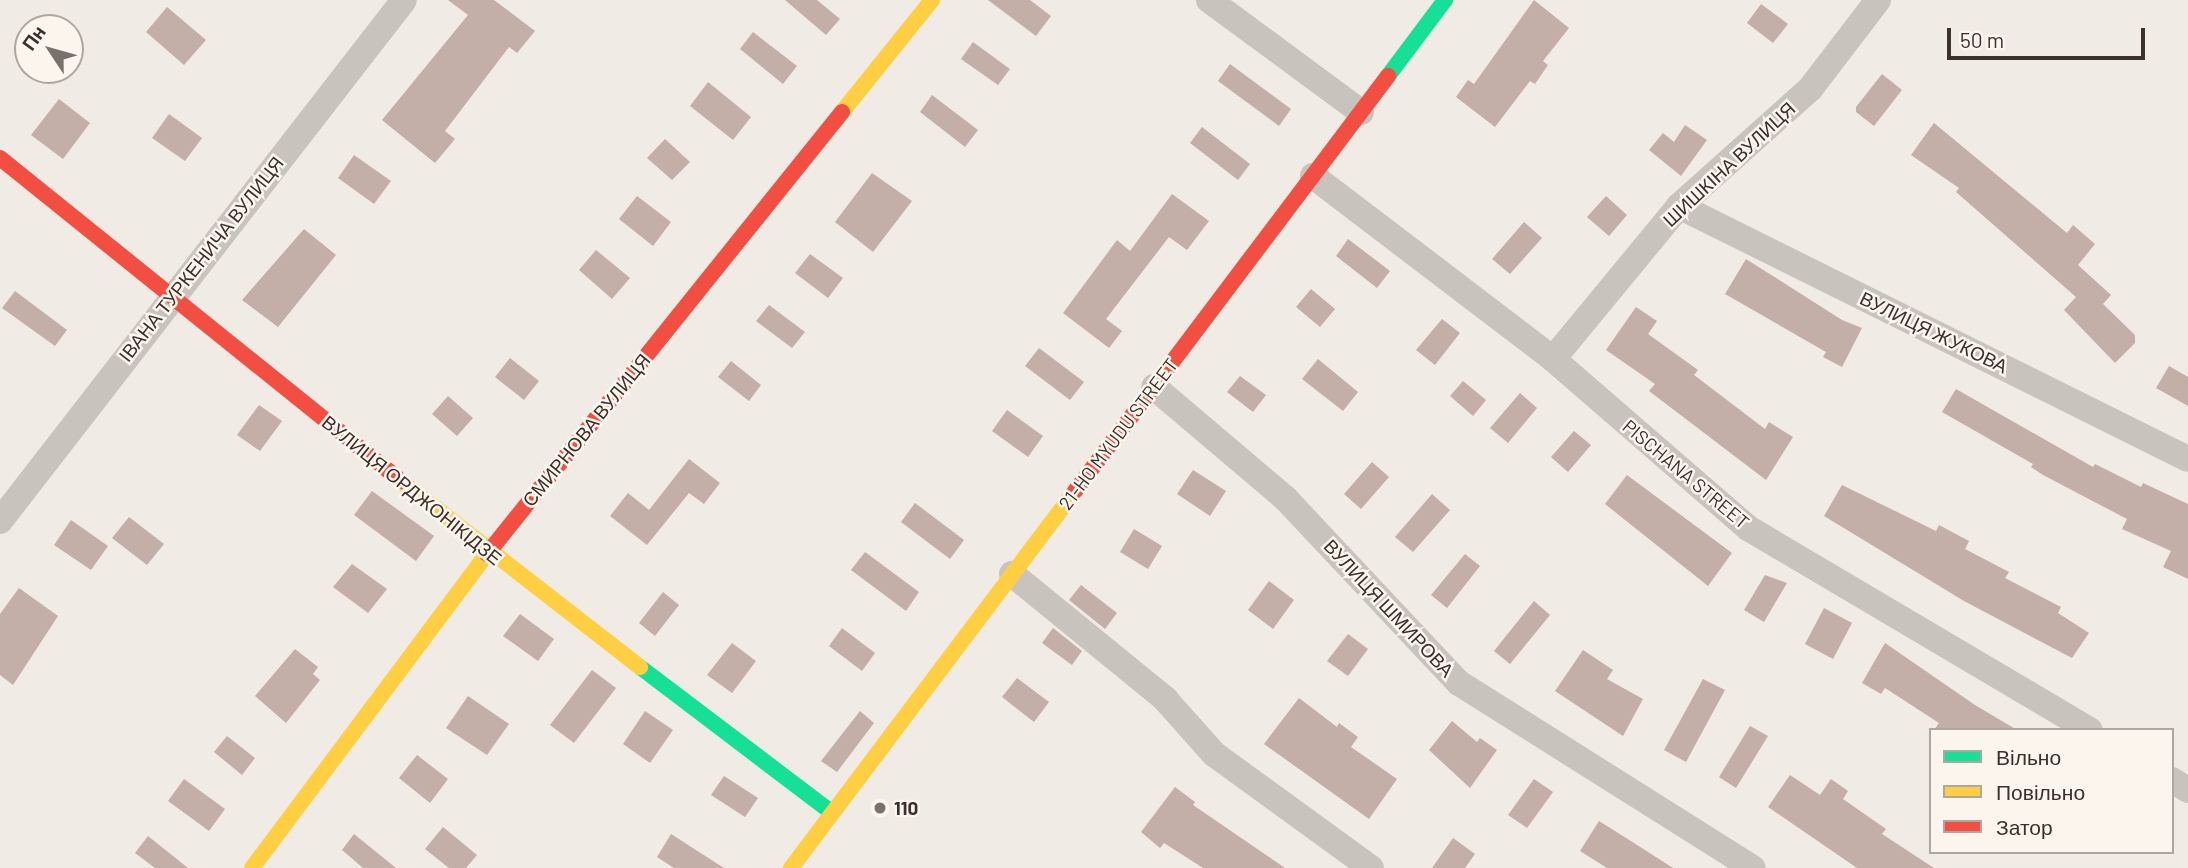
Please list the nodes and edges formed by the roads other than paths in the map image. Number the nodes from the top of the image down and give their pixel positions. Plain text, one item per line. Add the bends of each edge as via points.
1 (404, 0) edge
2 (932, 0) edge
3 (1209, 0) edge
4 (1445, 0) edge
5 (1878, 0) edge
6 (1361, 112) junction
7 (0, 158) edge
8 (1313, 176) junction
9 (1679, 206) junction
10 (172, 295) junction
11 (1553, 359) junction
12 (1154, 387) junction
13 (2188, 459) edge
14 (0, 521) edge
15 (488, 552) junction
16 (1012, 574) junction
17 (2087, 728) edge
18 (832, 813) junction
19 (252, 868) edge
20 (791, 868) edge
21 (1371, 868) edge
22 (1753, 868) edge

1 - 10 street, ІВАНА ТУРКЕНИЧА ВУЛИЦЯ
2 - 15 street, СМИРНОВА ВУЛИЦЯ
3 - 6 street
4 - 6 street, 21-HO MYUDU STREET
5 - 9 street, ШИШКІНА ВУЛИЦЯ via 1810,89
6 - 8 street, 21-HO MYUDU STREET
7 - 10 street, ВУЛИЦЯ ОРДЖОНІКІДЗЕ
8 - 11 street, PISCHANA STREET
8 - 12 street, 21-HO MYUDU STREET
9 - 11 street, ШИШКІНА ВУЛИЦЯ
9 - 13 street, ВУЛИЦЯ ЖУКОВА
10 - 14 street, ІВАНА ТУРКЕНИЧА ВУЛИЦЯ
10 - 15 street, ВУЛИЦЯ ОРДЖОНІКІДЗЕ
11 - 17 street, PISCHANA STREET via 1748,528
12 - 16 street, 21-HO MYUDU STREET
12 - 22 street, ВУЛИЦЯ ШМИРОВА via 1285,498 1459,683
15 - 18 street, ВУЛИЦЯ ОРДЖОНІКІДЗЕ
15 - 19 street, СМИРНОВА ВУЛИЦЯ
16 - 18 street, 21-HO MYUDU STREET
16 - 21 street via 1165,699 1214,754
18 - 20 street, 21-HO MYUDU STREET

